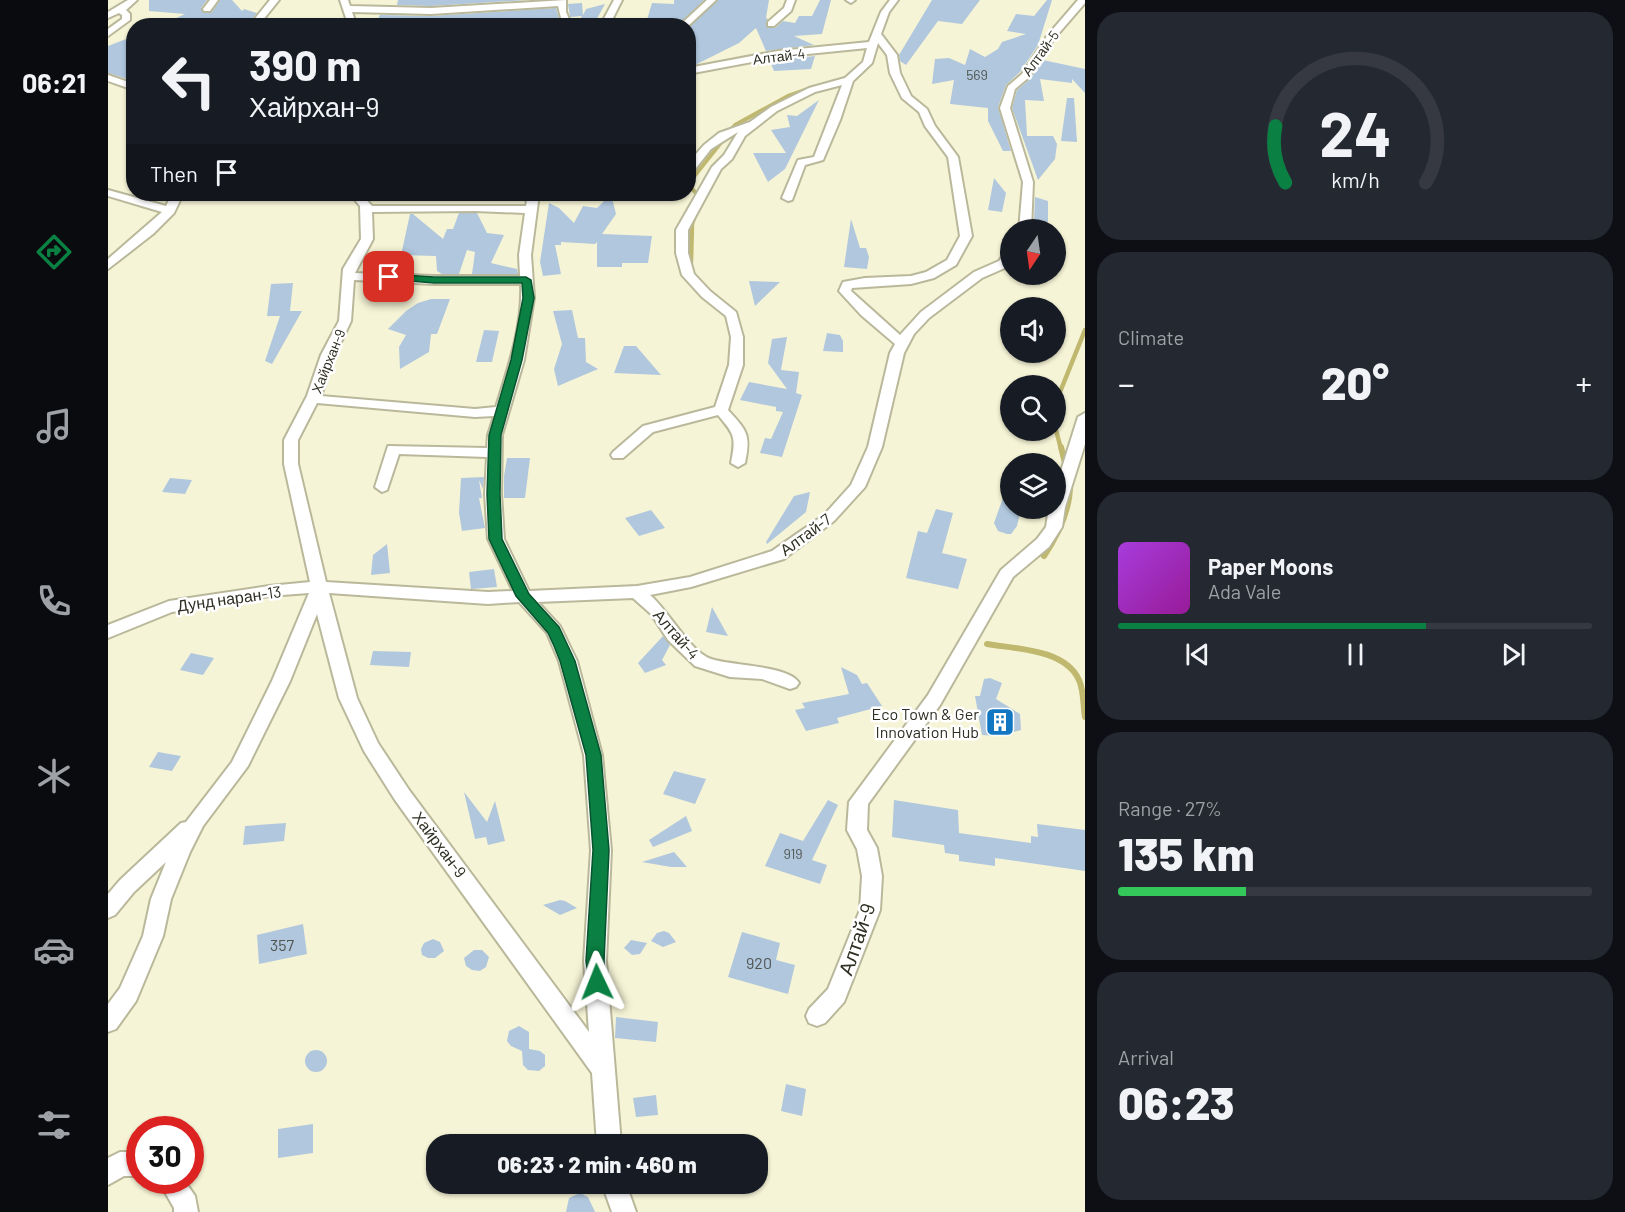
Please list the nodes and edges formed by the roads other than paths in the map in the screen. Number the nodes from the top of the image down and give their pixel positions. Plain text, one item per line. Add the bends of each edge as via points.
1 (132, 0) edge
2 (214, 0) edge
3 (275, 0) edge
4 (344, 0) edge
5 (618, 0) edge
6 (712, 0) edge
7 (791, 0) edge
8 (894, 0) edge
9 (1066, 0) edge
10 (1082, 1) edge
11 (562, 2) edge
12 (108, 3) edge
13 (207, 9) dead end
14 (348, 9) junction
15 (120, 10) junction
16 (108, 15) edge
17 (260, 18) edge
18 (350, 18) edge
19 (564, 18) edge
20 (608, 18) edge
21 (692, 18) edge
22 (771, 24) dead end
23 (108, 33) edge
24 (873, 40) junction
25 (696, 69) edge
26 (108, 78) edge
27 (848, 80) junction
28 (126, 84) edge
29 (754, 124) junction
30 (696, 161) edge
31 (108, 193) edge
32 (126, 198) edge
33 (788, 198) dead end
34 (136, 201) edge
35 (174, 201) edge
36 (362, 201) edge
37 (532, 201) edge
38 (366, 209) junction
39 (531, 210) junction
40 (170, 211) junction
41 (1026, 219) edge
42 (111, 261) edge
43 (1000, 265) edge
44 (348, 276) junction
45 (526, 280) junction
46 (903, 344) junction
47 (313, 399) junction
48 (721, 410) junction
49 (502, 411) junction
50 (1085, 417) edge
51 (1083, 435) edge
52 (495, 453) junction
53 (618, 455) dead end
54 (738, 464) dead end
55 (382, 487) dead end
56 (319, 587) junction
57 (637, 592) junction
58 (523, 596) junction
59 (108, 632) edge
60 (790, 683) dead end
61 (196, 821) junction
62 (108, 909) edge
63 (817, 1016) dead end
64 (108, 1022) edge
65 (602, 1068) junction
66 (608, 1134) edge
67 (126, 1164) edge
68 (108, 1173) edge
69 (178, 1194) edge
70 (618, 1194) edge
71 (186, 1209) edge
72 (624, 1212) edge

1 - 12 street
1 - 15 street
2 - 13 street
3 - 17 street
4 - 14 street
5 - 20 street
6 - 21 street
7 - 22 street via 788,9
8 - 24 street
9 - 10 street, Алтай-5
10 - 41 street, Алтай-5 via 1050,38 1025,76 1011,88 1005,108 1028,182
11 - 14 street via 431,11
11 - 19 street
14 - 18 street
15 - 16 street
15 - 23 street via 126,14 126,20
24 - 25 street, Алтай-4
24 - 27 street via 867,63
24 - 46 street via 892,55 895,73 907,98 923,111 953,157 966,236 952,262 930,275 847,285 846,291 854,301
26 - 28 street
27 - 29 street via 812,90
27 - 33 street via 823,152 818,160 802,162
29 - 30 street via 733,128 710,143
29 - 48 street via 741,134 728,157 717,167 682,230 682,253 688,275 732,315 737,337 736,365
31 - 32 street
34 - 40 street
35 - 40 street
36 - 38 street
37 - 39 street
38 - 39 street
38 - 44 street via 367,239
39 - 45 street
40 - 42 street
43 - 46 street, Алтай-7 via 978,275 925,315 908,332
44 - 45 street
44 - 47 street, Хайрхан-9 via 345,321
45 - 49 street via 528,298
46 - 57 street, Алтай-7 via 897,353 875,447 858,487 829,518 778,555 691,582
47 - 49 street, Хайрхан-9
47 - 56 street, Хайрхан-9 via 291,440 291,464
48 - 53 street via 648,429
48 - 54 street via 741,430
49 - 52 street
50 - 51 street, Алтай-9
51 - 63 street, Алтай-9 via 1057,507 1054,527 1044,543 1007,574 934,700 859,802 858,830 867,848 872,876 870,910 836,995
52 - 55 street via 393,450
52 - 58 street via 496,539
56 - 58 street via 465,597
56 - 59 street, Дунд наран-13 via 169,607
56 - 61 street via 281,681 239,766
56 - 65 street, Хайрхан-9 via 348,698 370,746
57 - 58 street, Алтай-7
57 - 60 street, Алтай-4 via 701,662
58 - 65 street via 554,630 568,661 593,755 601,850 595,961
61 - 62 street
61 - 64 street via 161,899 153,936 132,985
65 - 66 street
67 - 68 street
69 - 71 street
70 - 72 street

